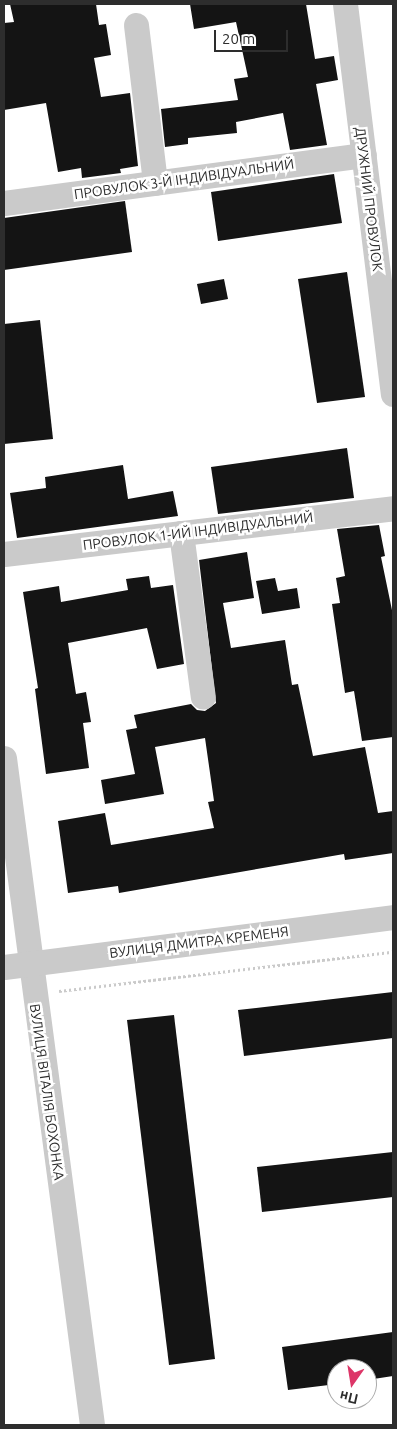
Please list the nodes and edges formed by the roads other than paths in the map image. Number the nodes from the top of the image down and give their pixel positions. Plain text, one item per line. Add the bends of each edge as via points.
1 (345, 4) edge
2 (136, 25) dead end
3 (364, 155) junction
4 (154, 183) junction
5 (4, 203) edge
6 (393, 394) edge
7 (393, 508) edge
8 (181, 533) junction
9 (4, 554) edge
10 (203, 697) dead end
11 (4, 758) edge
12 (393, 918) edge
13 (29, 964) junction
14 (4, 967) edge
15 (92, 1425) edge

1 - 3 street, ДРУЖНИЙ ПРОВУЛОК
2 - 4 street
3 - 4 street, ПРОВУЛОК 3-Й ІНДИВІДУАЛЬНИЙ
3 - 6 street, ДРУЖНИЙ ПРОВУЛОК
4 - 5 street, ПРОВУЛОК 3-Й ІНДИВІДУАЛЬНИЙ
7 - 8 street, ПРОВУЛОК 1-ИЙ ІНДИВІДУАЛЬНИЙ
8 - 9 street, ПРОВУЛОК 1-ИЙ ІНДИВІДУАЛЬНИЙ
8 - 10 street
11 - 13 street, ВУЛИЦЯ ВІТАЛІЯ БОХОНКА
12 - 13 street, ВУЛИЦЯ ДМИТРА КРЕМЕНЯ
13 - 14 street, ВУЛИЦЯ ДМИТРА КРЕМЕНЯ
13 - 15 street, ВУЛИЦЯ ВІТАЛІЯ БОХОНКА

